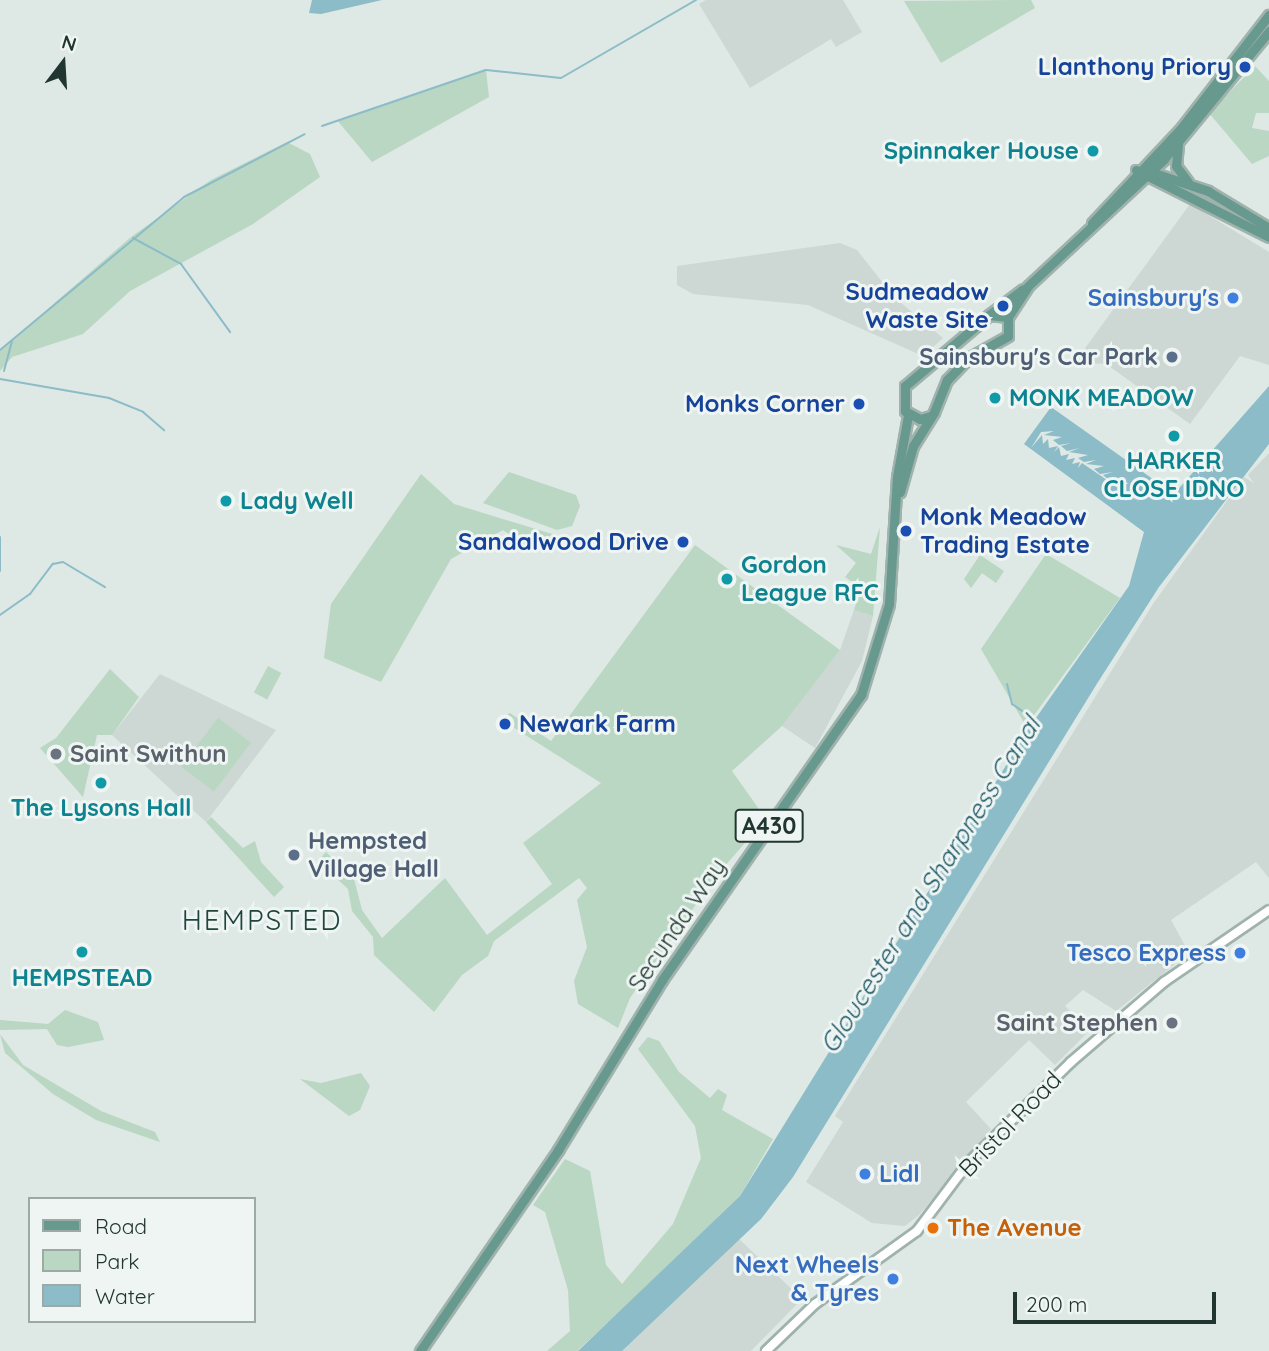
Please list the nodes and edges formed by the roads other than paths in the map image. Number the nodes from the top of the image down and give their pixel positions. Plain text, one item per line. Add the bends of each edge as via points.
1 (1269, 15) edge
2 (1269, 31) edge
3 (1178, 142) junction
4 (1144, 173) junction
5 (1190, 183) junction
6 (1269, 228) edge
7 (1087, 230) junction
8 (1269, 237) edge
9 (1028, 286) junction
10 (989, 315) junction
11 (1010, 320) junction
12 (908, 415) junction
13 (931, 416) junction
14 (898, 497) junction
15 (1269, 910) edge
16 (420, 1351) edge
17 (766, 1351) edge

1 - 4 main road
2 - 3 main road, A430
3 - 4 main road, A430
3 - 5 main road via 1176,166
4 - 5 main road
4 - 7 main road, A430
4 - 7 main road via 1104,206
4 - 8 main road
5 - 6 main road
7 - 9 main road, A430
9 - 10 main road, A430
9 - 11 main road, A430
10 - 11 main road
10 - 12 main road, A430 via 905,386 901,401
11 - 13 main road, A430 via 1004,339 953,372
12 - 13 main road
12 - 14 main road, Secunda Way / A430
13 - 14 main road, Secunda Way / A430 via 913,446
14 - 16 main road, Secunda Way / A430 via 884,631 847,720 662,981 558,1150
15 - 17 street, Bristol Road via 1164,982 1070,1062 968,1163 917,1231 815,1304

